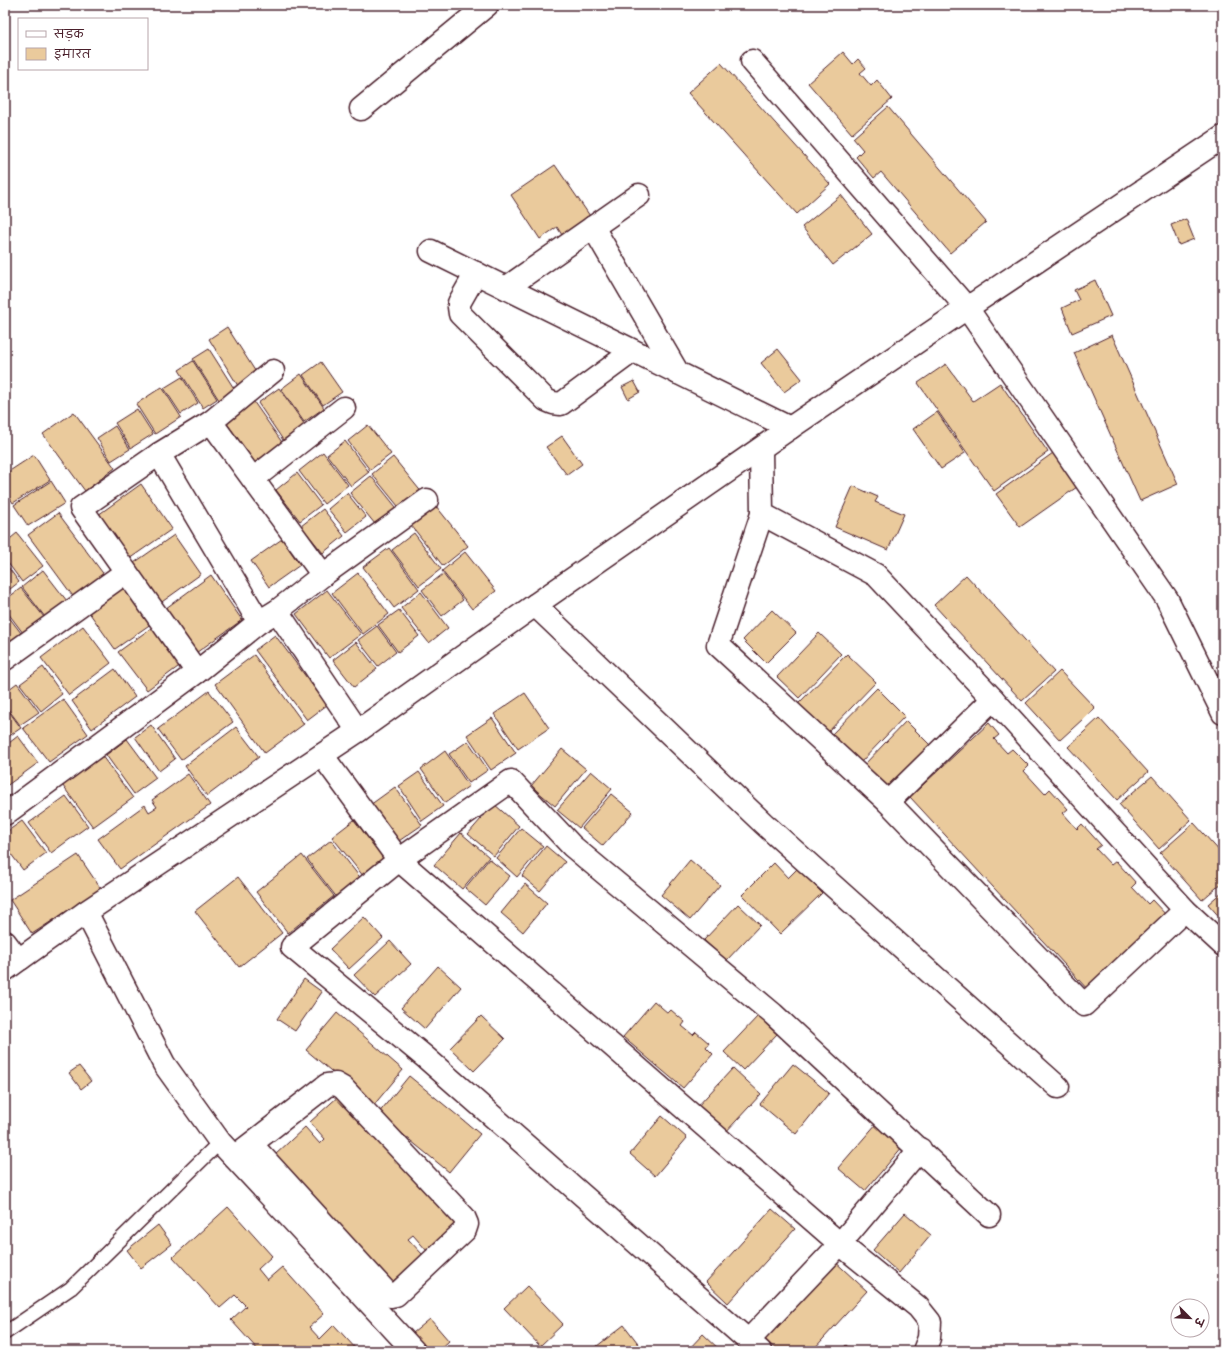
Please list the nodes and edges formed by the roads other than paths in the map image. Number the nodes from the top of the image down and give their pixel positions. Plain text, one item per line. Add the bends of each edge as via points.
1 (487, 5) edge
2 (752, 61) dead end
3 (361, 109) dead end
4 (1223, 136) edge
5 (639, 195) dead end
6 (593, 227) junction
7 (431, 251) dead end
8 (476, 273) junction
9 (506, 288) junction
10 (966, 308) junction
11 (633, 351) junction
12 (273, 371) dead end
13 (678, 373) junction
14 (344, 408) dead end
15 (211, 422) junction
16 (790, 428) junction
17 (761, 449) junction
18 (158, 454) junction
19 (253, 479) junction
20 (427, 500) dead end
21 (762, 514) junction
22 (126, 572) junction
23 (323, 575) junction
24 (535, 605) junction
25 (268, 617) junction
26 (5, 659) edge
27 (197, 672) junction
28 (993, 699) junction
29 (1223, 713) edge
30 (358, 731) junction
31 (322, 755) junction
32 (888, 802) junction
33 (5, 814) edge
34 (399, 860) junction
35 (1185, 910) junction
36 (86, 912) junction
37 (5, 942) edge
38 (1223, 945) edge
39 (13, 965) edge
40 (1058, 1087) dead end
41 (251, 1144) junction
42 (920, 1149) junction
43 (227, 1150) junction
44 (989, 1215) dead end
45 (840, 1244) junction
46 (5, 1332) edge
47 (754, 1346) edge
48 (414, 1351) edge
49 (924, 1351) edge

1 - 3 street
2 - 10 street
4 - 10 street
5 - 6 street
6 - 9 street
6 - 13 street
7 - 8 street
8 - 9 street
8 - 11 street via 459,303 460,314 546,400 561,404
9 - 11 street
10 - 16 street
10 - 29 street via 1167,599
11 - 13 street
12 - 15 street
13 - 16 street
14 - 19 street
15 - 18 street
15 - 19 street
16 - 17 street
17 - 21 street
17 - 24 street
18 - 22 street via 81,508
18 - 25 street
19 - 23 street
20 - 23 street
21 - 28 street via 876,575
21 - 32 street via 718,645
22 - 26 street
22 - 27 street
23 - 25 street
24 - 30 street
24 - 40 street via 763,823
25 - 27 street
25 - 30 street
27 - 33 street
28 - 32 street
28 - 35 street
30 - 31 street
31 - 34 street
31 - 36 street
32 - 35 street via 1084,1005
34 - 42 street via 511,781 572,846 773,1014
34 - 45 street
34 - 47 street via 292,947 425,1057
35 - 38 street
36 - 39 street
36 - 43 street via 164,1064
37 - 39 street via 17,958
41 - 41 street via 391,1296 396,1295 465,1230 467,1224 464,1217 343,1088 336,1084 327,1085
41 - 43 street
42 - 44 street
42 - 45 street
43 - 46 lane via 71,1288
43 - 48 street
45 - 47 street
45 - 49 street via 918,1308 930,1322 929,1338

